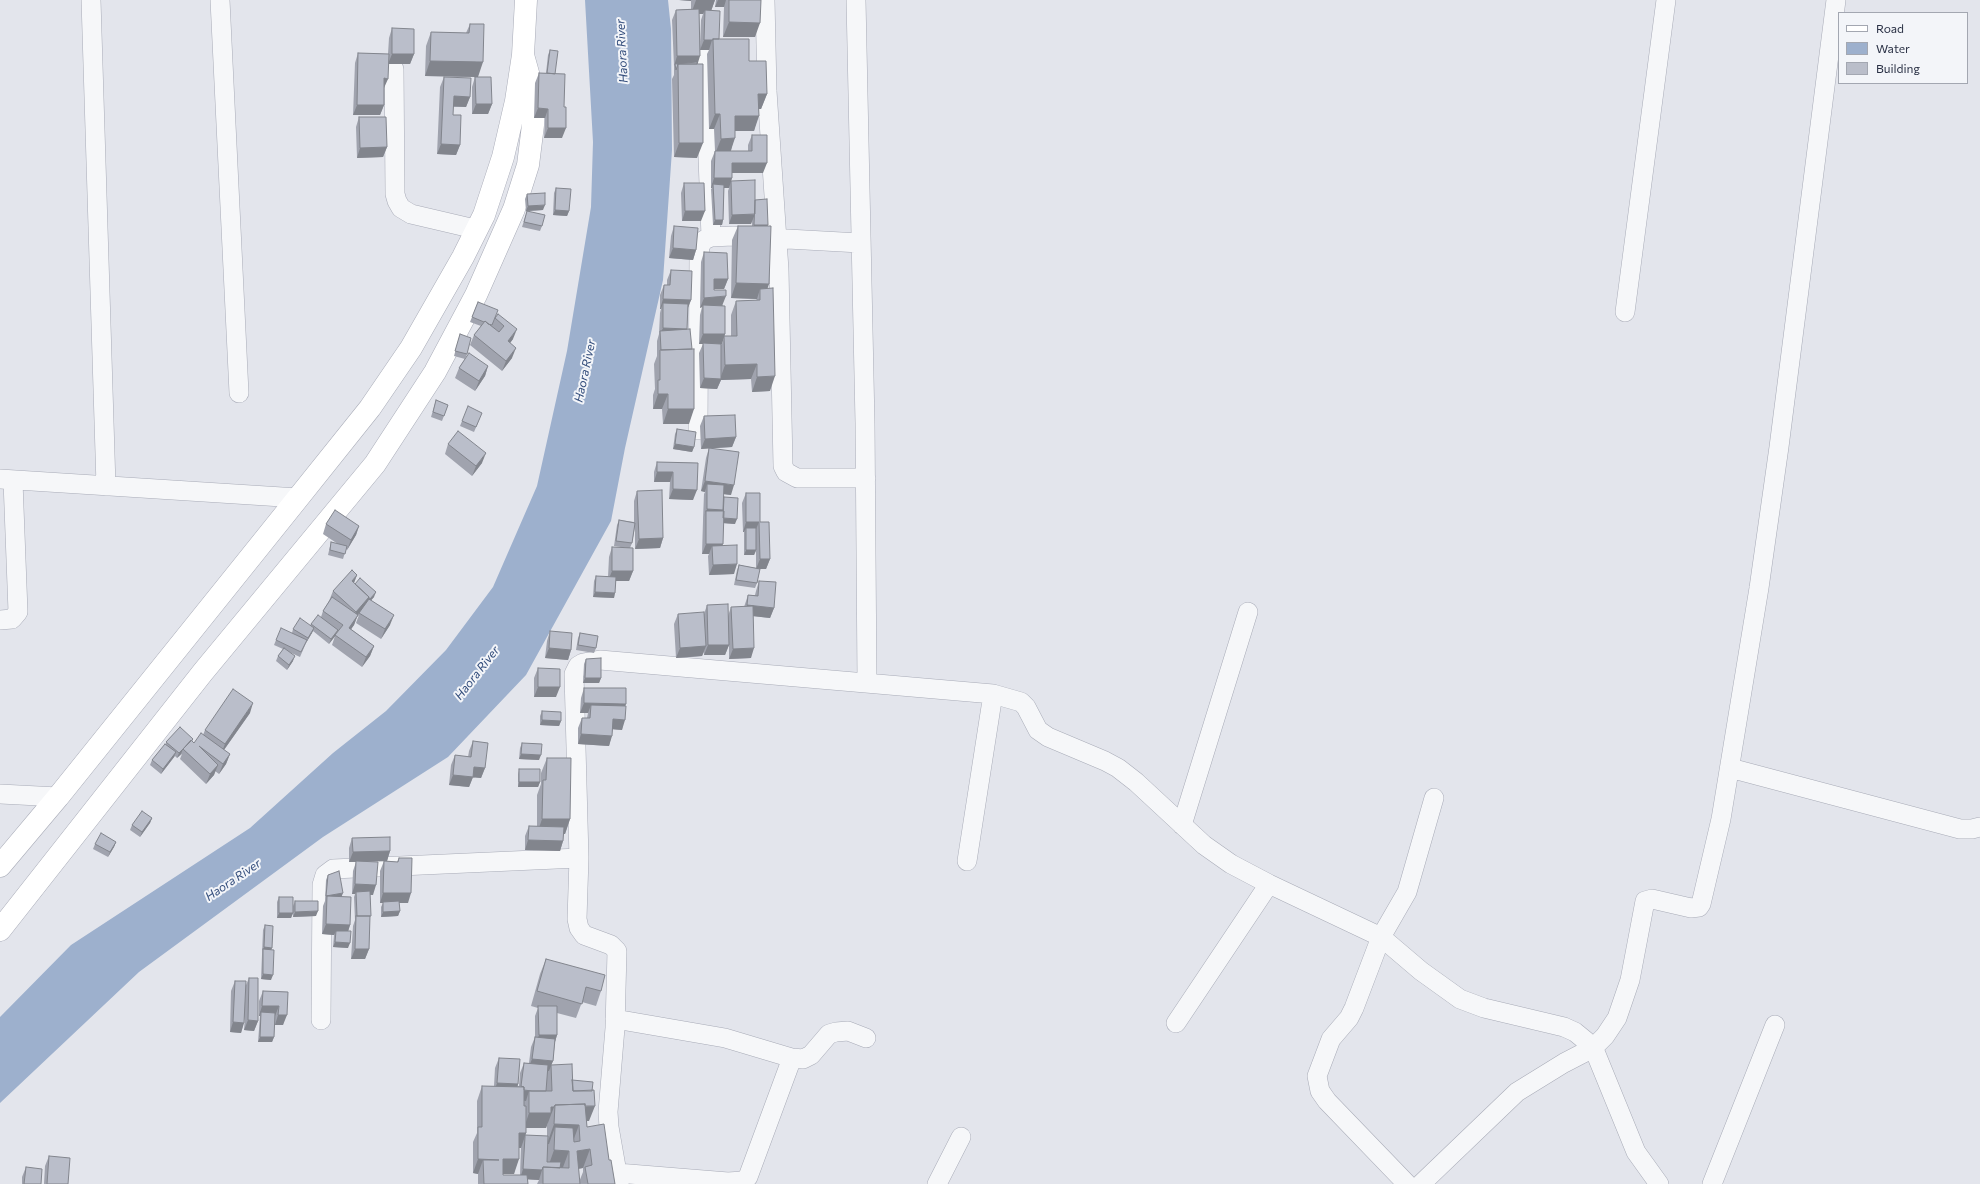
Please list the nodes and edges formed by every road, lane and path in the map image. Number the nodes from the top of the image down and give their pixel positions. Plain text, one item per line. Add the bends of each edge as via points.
1 (91, 0) edge
2 (220, 0) edge
3 (526, 0) edge
4 (765, 0) edge
5 (856, 0) edge
6 (1666, 0) edge
7 (1836, 0) edge
8 (704, 51) dead end
9 (523, 55) junction
10 (394, 69) dead end
11 (475, 229) junction
12 (711, 237) junction
13 (776, 238) junction
14 (860, 243) junction
15 (1625, 312) dead end
16 (239, 393) dead end
17 (698, 430) dead end
18 (866, 478) junction
19 (6, 480) edge
20 (106, 486) junction
21 (298, 498) junction
22 (1248, 612) dead end
23 (0, 620) edge
24 (867, 682) junction
25 (993, 694) junction
26 (1730, 768) junction
27 (0, 794) edge
28 (58, 797) junction
29 (1434, 798) dead end
30 (1182, 825) junction
31 (1980, 827) edge
32 (579, 858) junction
33 (968, 861) dead end
34 (0, 866) edge
35 (1269, 884) junction
36 (0, 930) edge
37 (1380, 937) junction
38 (615, 1019) junction
39 (321, 1020) dead end
40 (1176, 1023) dead end
41 (1775, 1025) dead end
42 (866, 1038) dead end
43 (1593, 1048) junction
44 (792, 1058) junction
45 (961, 1137) dead end
46 (618, 1179) edge
47 (937, 1184) edge
48 (1406, 1184) edge
49 (1421, 1184) edge
50 (1659, 1184) edge
51 (1712, 1184) edge

1 - 20 street
2 - 16 street
3 - 9 street
4 - 13 street via 767,91
5 - 14 street
6 - 15 street
7 - 26 street via 1779,447
8 - 12 street
9 - 11 street via 503,157 484,215
9 - 36 street via 533,91 533,125 528,165 514,209 476,295 435,372 375,464 203,672
10 - 11 street via 397,201 401,208 411,214
11 - 21 street via 463,257 411,348 370,408
12 - 13 street
12 - 17 street via 704,240 699,254
13 - 14 street
13 - 18 street via 783,466 786,472 797,478
14 - 18 street
18 - 24 street
19 - 20 street
19 - 23 street via 18,612 12,619
20 - 21 street
21 - 28 street
22 - 30 street
24 - 25 street
24 - 32 street via 600,660 578,666 574,674
25 - 30 street via 1020,702 1026,707 1036,727 1048,737 1118,768
25 - 33 street
26 - 31 street via 1960,828
26 - 43 street via 1701,904 1699,907 1690,908 1652,899 1645,901 1630,980 1617,1018 1606,1036
27 - 28 street
28 - 34 street
29 - 37 street via 1407,892
30 - 35 street via 1219,856
32 - 38 street via 577,919 580,928 584,935 617,951
32 - 39 street via 333,869 325,875 322,886
35 - 37 street
35 - 40 street
37 - 43 street via 1460,999 1510,1016 1564,1027 1575,1032
37 - 48 street via 1354,1008 1331,1039 1317,1076 1317,1085 1328,1101
38 - 44 street via 725,1038
38 - 46 street via 608,1112
41 - 51 street
42 - 44 street via 848,1031 836,1032 829,1034 807,1057
43 - 49 street via 1517,1092
43 - 50 street via 1636,1152
44 - 46 street via 748,1177 742,1181 728,1182
45 - 47 street

